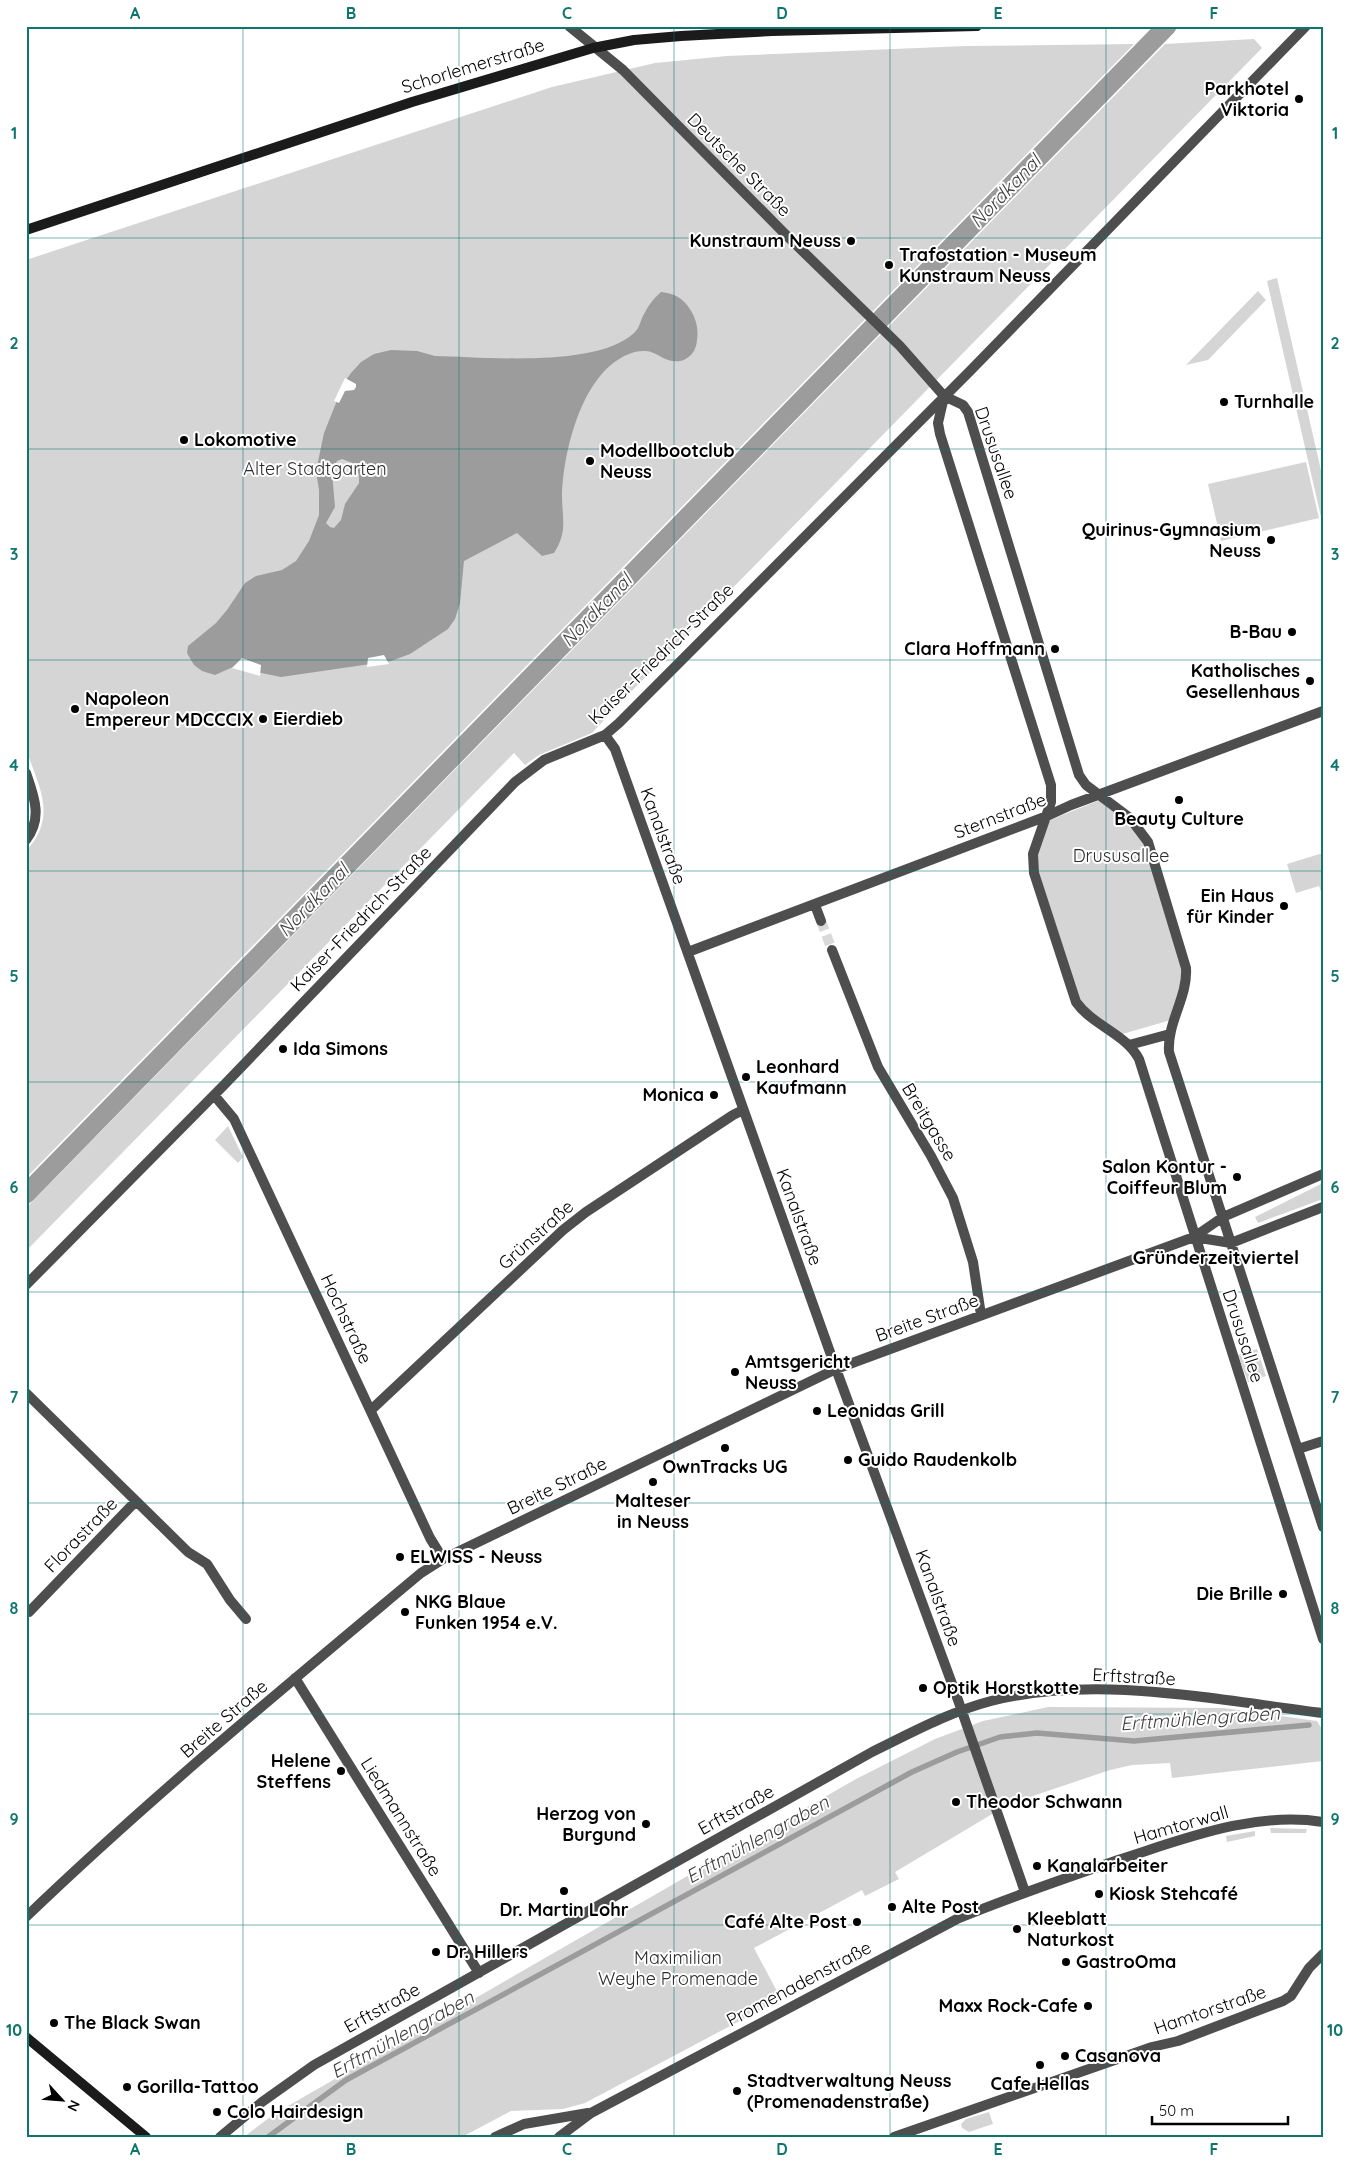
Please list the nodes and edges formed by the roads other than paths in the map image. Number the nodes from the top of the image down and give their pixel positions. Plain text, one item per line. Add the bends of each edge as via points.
1 (569, 26) edge
2 (977, 26) edge
3 (1306, 26) edge
4 (593, 48) junction
5 (26, 230) edge
6 (944, 396) junction
7 (1323, 711) edge
8 (605, 736) junction
9 (26, 773) edge
10 (1100, 796) junction
11 (1047, 816) junction
12 (26, 840) edge
13 (815, 905) junction
14 (821, 921) tunnel mouth
15 (832, 950) tunnel mouth
16 (688, 952) junction
17 (1170, 1034) junction
18 (1129, 1044) junction
19 (214, 1095) junction
20 (743, 1110) junction
21 (1323, 1174) edge
22 (1323, 1207) edge
23 (1222, 1217) junction
24 (1194, 1237) junction
25 (1231, 1243) junction
26 (26, 1285) edge
27 (981, 1316) junction
28 (836, 1369) junction
29 (26, 1393) edge
30 (371, 1410) junction
31 (1323, 1441) edge
32 (1298, 1449) junction
33 (136, 1501) junction
34 (1323, 1527) edge
35 (443, 1559) junction
36 (29, 1612) dead end
37 (246, 1619) dead end
38 (1323, 1639) edge
39 (295, 1678) junction
40 (961, 1711) junction
41 (1323, 1713) edge
42 (1323, 1822) edge
43 (1025, 1892) junction
44 (26, 1917) edge
45 (1323, 1954) edge
46 (479, 1973) junction
47 (26, 2038) edge
48 (591, 2113) junction
49 (146, 2137) edge
50 (220, 2137) edge
51 (495, 2137) edge
52 (559, 2137) edge
53 (894, 2137) edge

1 - 4 street, Deutsche Straße
2 - 4 main road, Schorlemerstraße via 681,36
3 - 6 street, Kaiser-Friedrich-Straße
4 - 5 main road, Schorlemerstraße via 412,102
4 - 6 street, Deutsche Straße via 623,70 887,334
6 - 8 street, Kaiser-Friedrich-Straße
6 - 10 street, Drususallee via 963,405 968,412 1080,775 1086,785
6 - 11 street, Drususallee via 938,427 1051,785
7 - 10 street, Sternstraße
8 - 16 street, Kanalstraße via 615,749
8 - 19 street, Kaiser-Friedrich-Straße via 544,760 516,782
9 - 12 street via 37,812 36,822
10 - 11 street, Sternstraße
10 - 17 street, Drususallee via 1130,818 1148,842 1184,958 1185,989
11 - 13 street, Sternstraße
11 - 18 street, Drususallee via 1033,854 1034,873 1074,998 1091,1019
13 - 14 street
13 - 16 street, Sternstraße
15 - 27 street, Breitgasse via 878,1067 954,1198 973,1262
16 - 20 street, Kanalstraße
17 - 18 street
17 - 23 street, Drususallee via 1169,1052
18 - 24 street, Drususallee via 1139,1059
19 - 26 street, Kaiser-Friedrich-Straße
19 - 30 street, Hochstraße via 234,1119
20 - 28 street, Kanalstraße
20 - 30 street, Grünstraße via 586,1212
21 - 23 street, Breite Straße
22 - 25 street
23 - 24 street, Breite Straße
23 - 25 street, Drususallee
24 - 25 street, Breite Straße
24 - 27 street, Breite Straße
24 - 38 street, Drususallee
25 - 32 street, Drususallee
27 - 28 street, Breite Straße
28 - 35 street, Breite Straße
28 - 40 street, Kanalstraße
29 - 33 street, Florastraße
30 - 35 street, Hochstraße via 430,1538
31 - 32 street
32 - 34 street, Drususallee
33 - 36 street, Florastraße
33 - 37 street, Florastraße via 188,1552 207,1564
35 - 39 street, Breite Straße via 421,1573
39 - 44 street, Breite Straße via 102,1845
39 - 46 street, Liedmannstraße
40 - 41 street, Erftstraße via 1015,1696 1118,1690
40 - 43 street, Kanalstraße
40 - 46 street, Erftstraße via 872,1752
42 - 43 street, Hamtorwall via 1284,1820 1225,1827
43 - 48 street, Promenadenstraße via 957,1920
45 - 53 street, Hamtorstraße via 1309,1968 1291,1996 1283,2001 1178,2041 1152,2047
46 - 50 street, Erftstraße via 314,2065
47 - 49 main road
48 - 51 street, Promenadenstraße via 524,2124
48 - 52 street, Promenadenstraße

